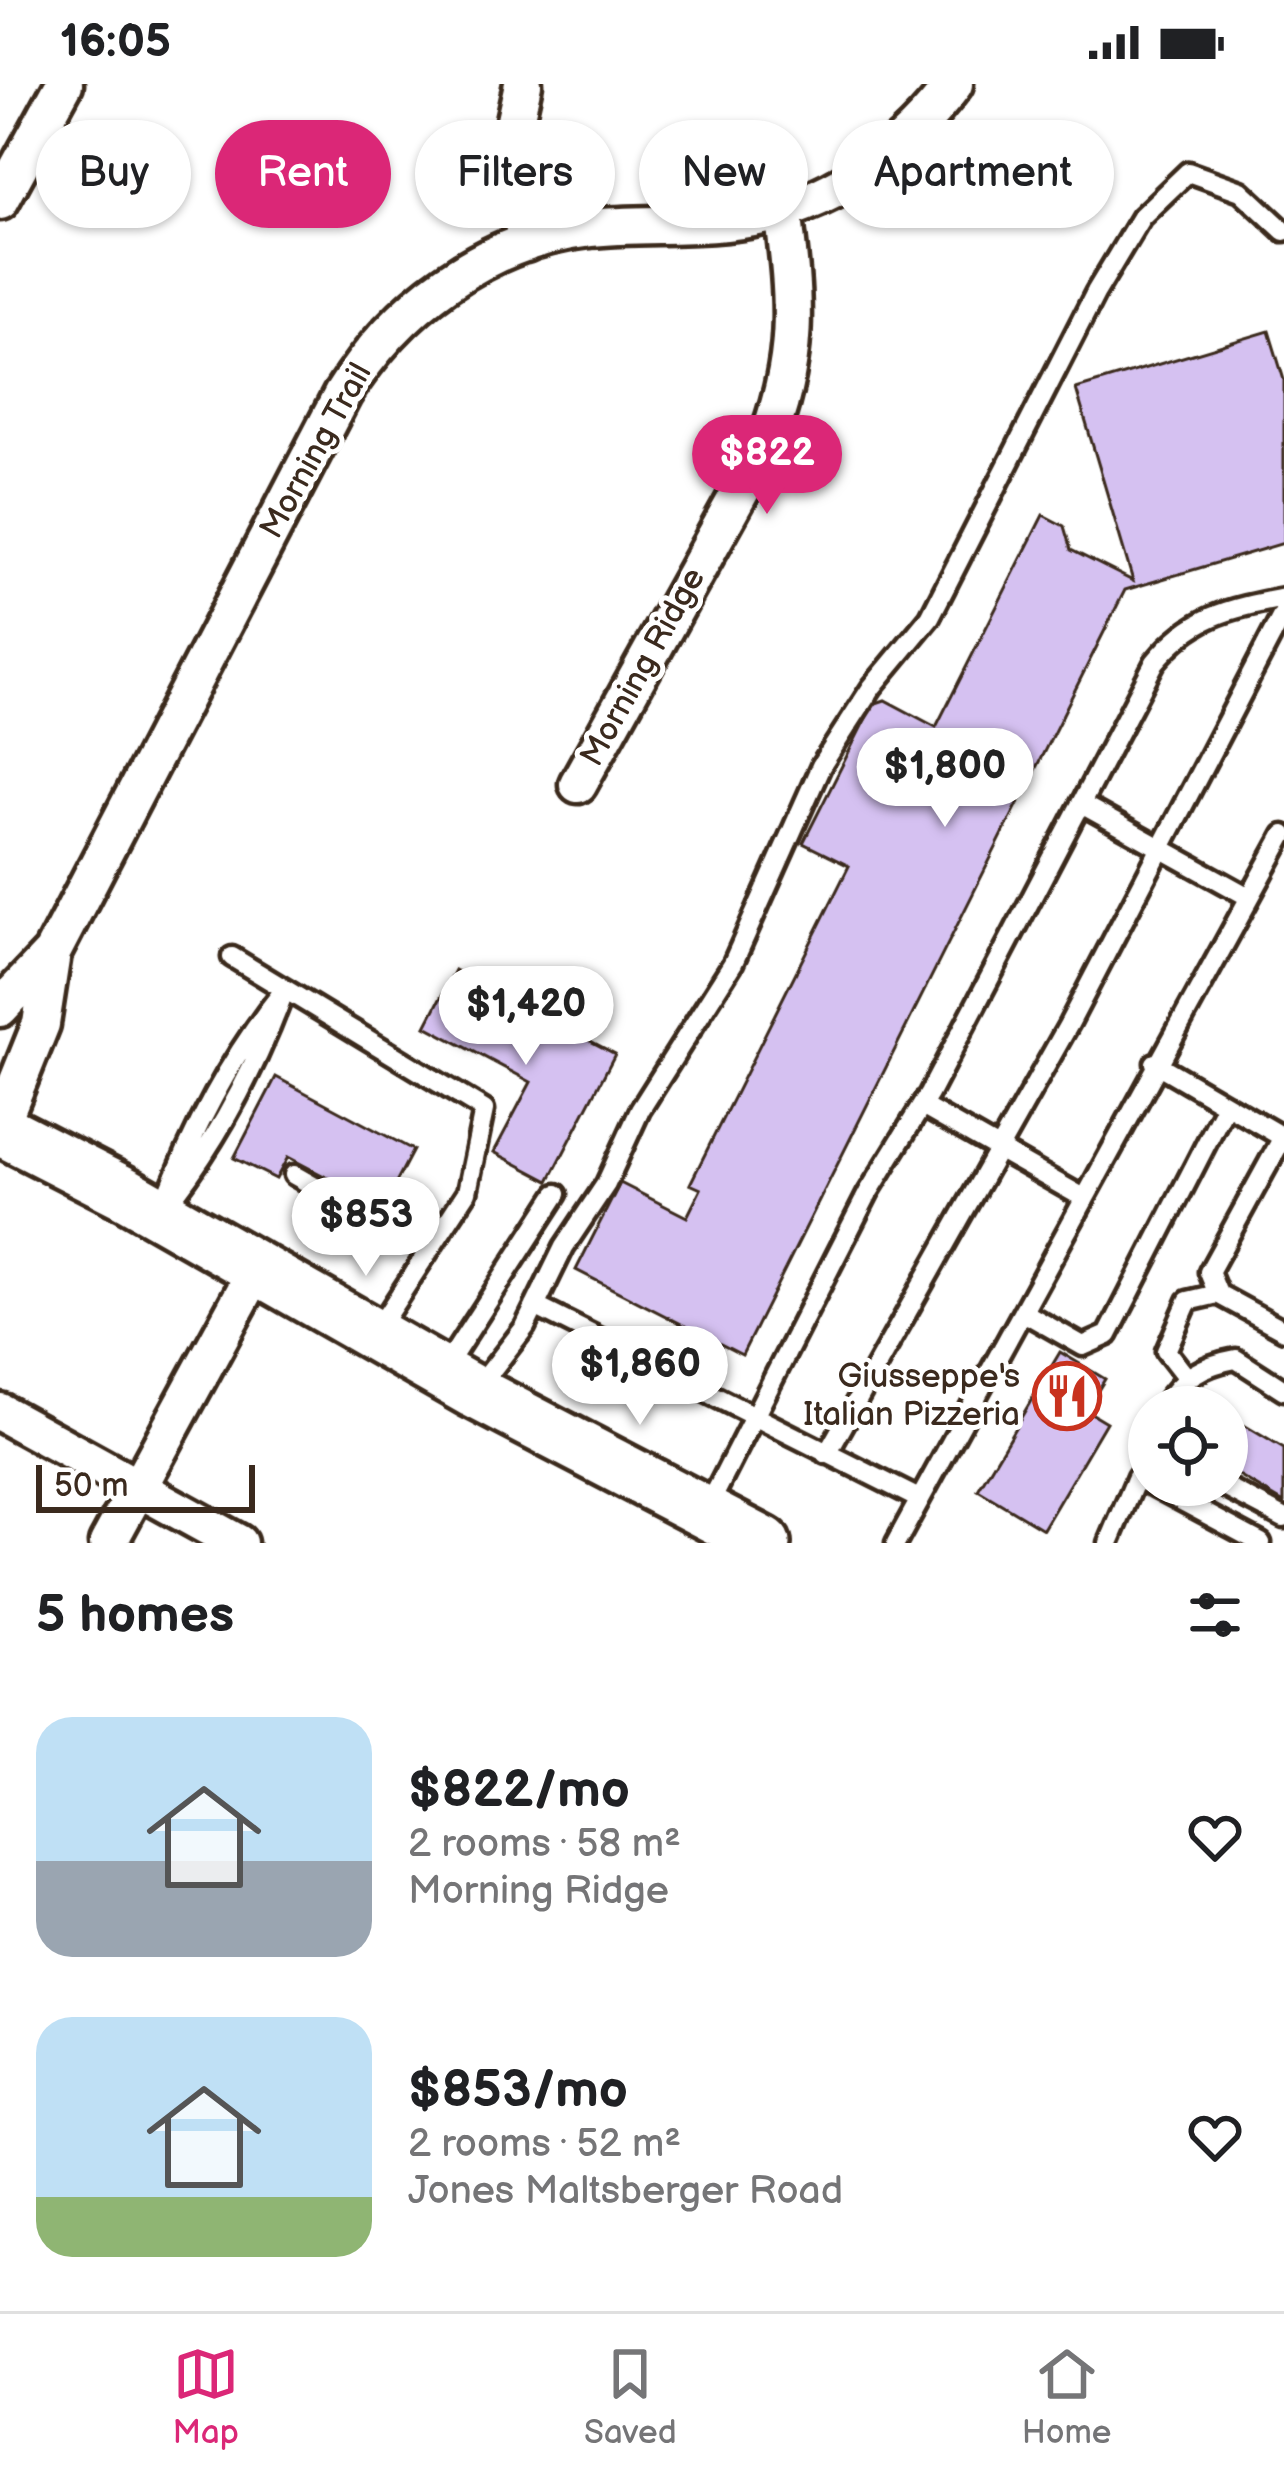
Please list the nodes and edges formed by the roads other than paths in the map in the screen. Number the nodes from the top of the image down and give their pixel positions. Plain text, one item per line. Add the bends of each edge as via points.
1 (64, 84) edge
2 (523, 84) edge
3 (954, 84) edge
4 (0, 201) edge
5 (808, 201) edge
6 (639, 226) edge
7 (785, 228) edge
8 (1284, 230) edge
9 (526, 243) junction
10 (1284, 598) edge
11 (1284, 611) edge
12 (578, 784) dead end
13 (1081, 804) junction
14 (1284, 835) edge
15 (1160, 848) junction
16 (1249, 897) junction
17 (52, 953) junction
18 (232, 957) dead end
19 (286, 989) junction
20 (0, 1008) edge
21 (1156, 1064) junction
22 (1226, 1105) junction
23 (922, 1106) junction
24 (0, 1128) edge
25 (1284, 1138) edge
26 (999, 1150) junction
27 (294, 1175) dead end
28 (556, 1194) dead end
29 (1084, 1198) junction
30 (161, 1213) junction
31 (428, 1251) junction
32 (258, 1267) junction
33 (1218, 1294) junction
34 (535, 1306) junction
35 (1025, 1313) junction
36 (1284, 1330) edge
37 (374, 1334) junction
38 (1187, 1378) junction
39 (458, 1383) junction
40 (1180, 1386) edge
41 (1284, 1390) edge
42 (0, 1412) edge
43 (752, 1416) junction
44 (827, 1454) junction
45 (137, 1487) junction
46 (919, 1499) junction
47 (1248, 1499) edge
48 (1131, 1506) edge
49 (1191, 1506) edge
50 (706, 1511) junction
51 (1284, 1518) edge
52 (108, 1543) edge
53 (238, 1543) edge
54 (764, 1543) edge
55 (896, 1543) edge
56 (1108, 1543) edge
57 (1261, 1543) edge

1 - 4 street
2 - 9 street via 511,139
3 - 5 street, Morning Trail via 880,161
6 - 9 street, Morning Trail
7 - 12 street, Morning Ridge via 796,314 785,397 764,449
8 - 34 lane via 1241,191 1188,172 1141,217 930,617 821,766 733,963 640,1110
9 - 17 street, Morning Trail via 432,291 360,365
10 - 13 lane via 1216,614 1179,633 1155,662
11 - 15 lane
13 - 15 lane
13 - 23 lane
14 - 16 lane
15 - 16 lane
15 - 26 lane
16 - 21 lane
17 - 20 street, Morning Trail
17 - 24 street, Morning Trail via 41,1024
18 - 19 lane
19 - 30 lane via 245,1039 184,1150
19 - 31 lane via 484,1110 467,1192
21 - 22 lane
21 - 29 lane
22 - 25 lane
22 - 35 lane via 1108,1335 1083,1346
23 - 26 lane
23 - 43 lane
24 - 30 main road
25 - 33 lane via 1209,1272
26 - 29 lane
26 - 44 lane
27 - 31 lane
28 - 39 lane
29 - 35 lane
30 - 32 main road
31 - 37 lane
32 - 37 main road
32 - 45 street
33 - 36 lane
33 - 38 lane via 1188,1301 1166,1351
34 - 39 lane
34 - 43 lane
35 - 46 lane
37 - 39 main road
38 - 40 lane
38 - 41 lane via 1236,1359
39 - 50 main road
42 - 45 street
43 - 44 lane
43 - 50 lane
44 - 46 lane
45 - 52 street
45 - 53 street
46 - 55 lane
47 - 51 lane
48 - 56 lane
49 - 57 lane
50 - 54 main road

